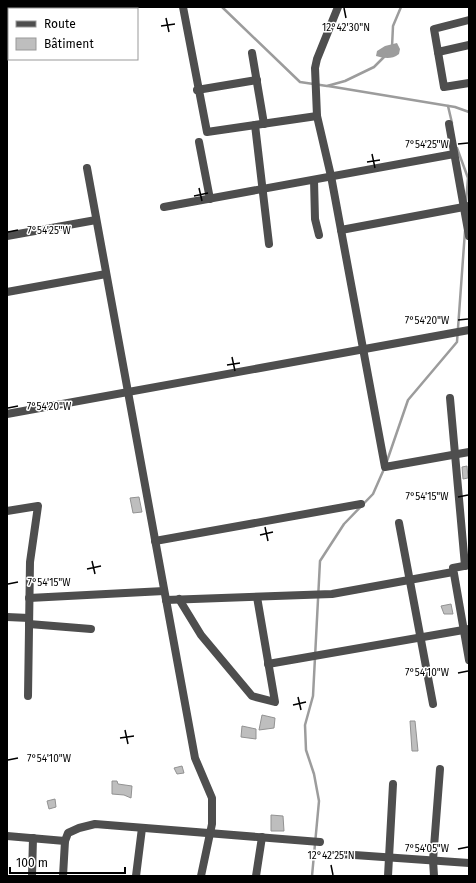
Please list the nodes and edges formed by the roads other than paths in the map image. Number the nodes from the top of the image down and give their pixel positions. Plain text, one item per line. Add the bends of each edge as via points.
1 (183, 7) edge
2 (338, 7) edge
3 (469, 20) edge
4 (469, 45) edge
5 (252, 52) dead end
6 (438, 52) junction
7 (256, 80) junction
8 (469, 83) edge
9 (198, 90) junction
10 (317, 116) junction
11 (264, 124) junction
12 (449, 124) dead end
13 (255, 125) junction
14 (199, 142) dead end
15 (454, 154) junction
16 (87, 168) dead end
17 (332, 176) junction
18 (314, 180) junction
19 (262, 189) junction
20 (210, 199) junction
21 (164, 207) dead end
22 (466, 207) edge
23 (96, 220) junction
24 (341, 230) junction
25 (7, 236) edge
26 (319, 236) dead end
27 (469, 236) edge
28 (269, 244) dead end
29 (106, 274) junction
30 (7, 292) edge
31 (469, 330) edge
32 (363, 349) junction
33 (128, 392) junction
34 (450, 398) dead end
35 (7, 414) edge
36 (469, 452) edge
37 (455, 454) junction
38 (361, 504) dead end
39 (7, 511) edge
40 (399, 523) dead end
41 (155, 541) junction
42 (467, 566) edge
43 (453, 572) junction
44 (410, 580) junction
45 (164, 591) junction
46 (257, 597) junction
47 (29, 598) junction
48 (179, 599) junction
49 (166, 600) junction
50 (7, 617) edge
51 (29, 621) junction
52 (91, 629) dead end
53 (466, 629) edge
54 (420, 638) junction
55 (469, 660) edge
56 (268, 664) junction
57 (28, 696) dead end
58 (433, 704) dead end
59 (440, 769) dead end
60 (394, 784) dead end
61 (142, 828) junction
62 (210, 833) junction
63 (7, 836) edge
64 (262, 837) junction
65 (33, 838) junction
66 (65, 841) junction
67 (320, 842) dead end
68 (340, 854) dead end
69 (389, 857) junction
70 (433, 860) junction
71 (469, 863) edge
72 (32, 876) edge
73 (63, 876) edge
74 (136, 876) edge
75 (201, 876) edge
76 (256, 876) edge
77 (388, 876) edge
78 (434, 876) edge

1 - 9 street
2 - 10 street via 315,68
3 - 6 street via 434,29
4 - 6 street
5 - 7 street
6 - 8 street via 444,87
7 - 9 street
7 - 11 street
9 - 13 street via 207,132
10 - 11 street
10 - 17 street
11 - 13 street
12 - 15 street
13 - 19 street
14 - 20 street
15 - 17 street
15 - 22 street
16 - 23 street
17 - 18 street
17 - 24 street
18 - 19 street
18 - 26 street via 315,219
19 - 20 street
19 - 28 street
20 - 21 street
22 - 24 street
22 - 27 street
23 - 25 street
23 - 29 street
24 - 32 street
29 - 30 street
29 - 33 street
31 - 32 street
32 - 33 street
32 - 37 street via 384,467
33 - 35 street
33 - 41 street
34 - 37 street
36 - 37 street
37 - 42 street
38 - 41 street
39 - 47 street via 38,506 30,562
40 - 44 street
41 - 45 street
42 - 43 street via 453,568
43 - 44 street
43 - 53 street
44 - 46 street via 332,594
44 - 54 street
45 - 47 street
45 - 49 street
46 - 48 street
46 - 56 street
47 - 51 street
48 - 49 street
48 - 56 street via 201,634 252,696 275,702
49 - 62 street via 195,758 212,798
50 - 51 street
51 - 52 street
51 - 57 street
53 - 54 street
53 - 55 street
54 - 56 street
54 - 58 street
59 - 70 street
60 - 69 street
61 - 62 street
61 - 66 street via 95,824 68,833
61 - 74 street
62 - 64 street
62 - 75 street
63 - 65 street
64 - 67 street
64 - 76 street
65 - 66 street
65 - 72 street
66 - 73 street
68 - 69 street
69 - 70 street
69 - 77 street
70 - 71 street
70 - 78 street

